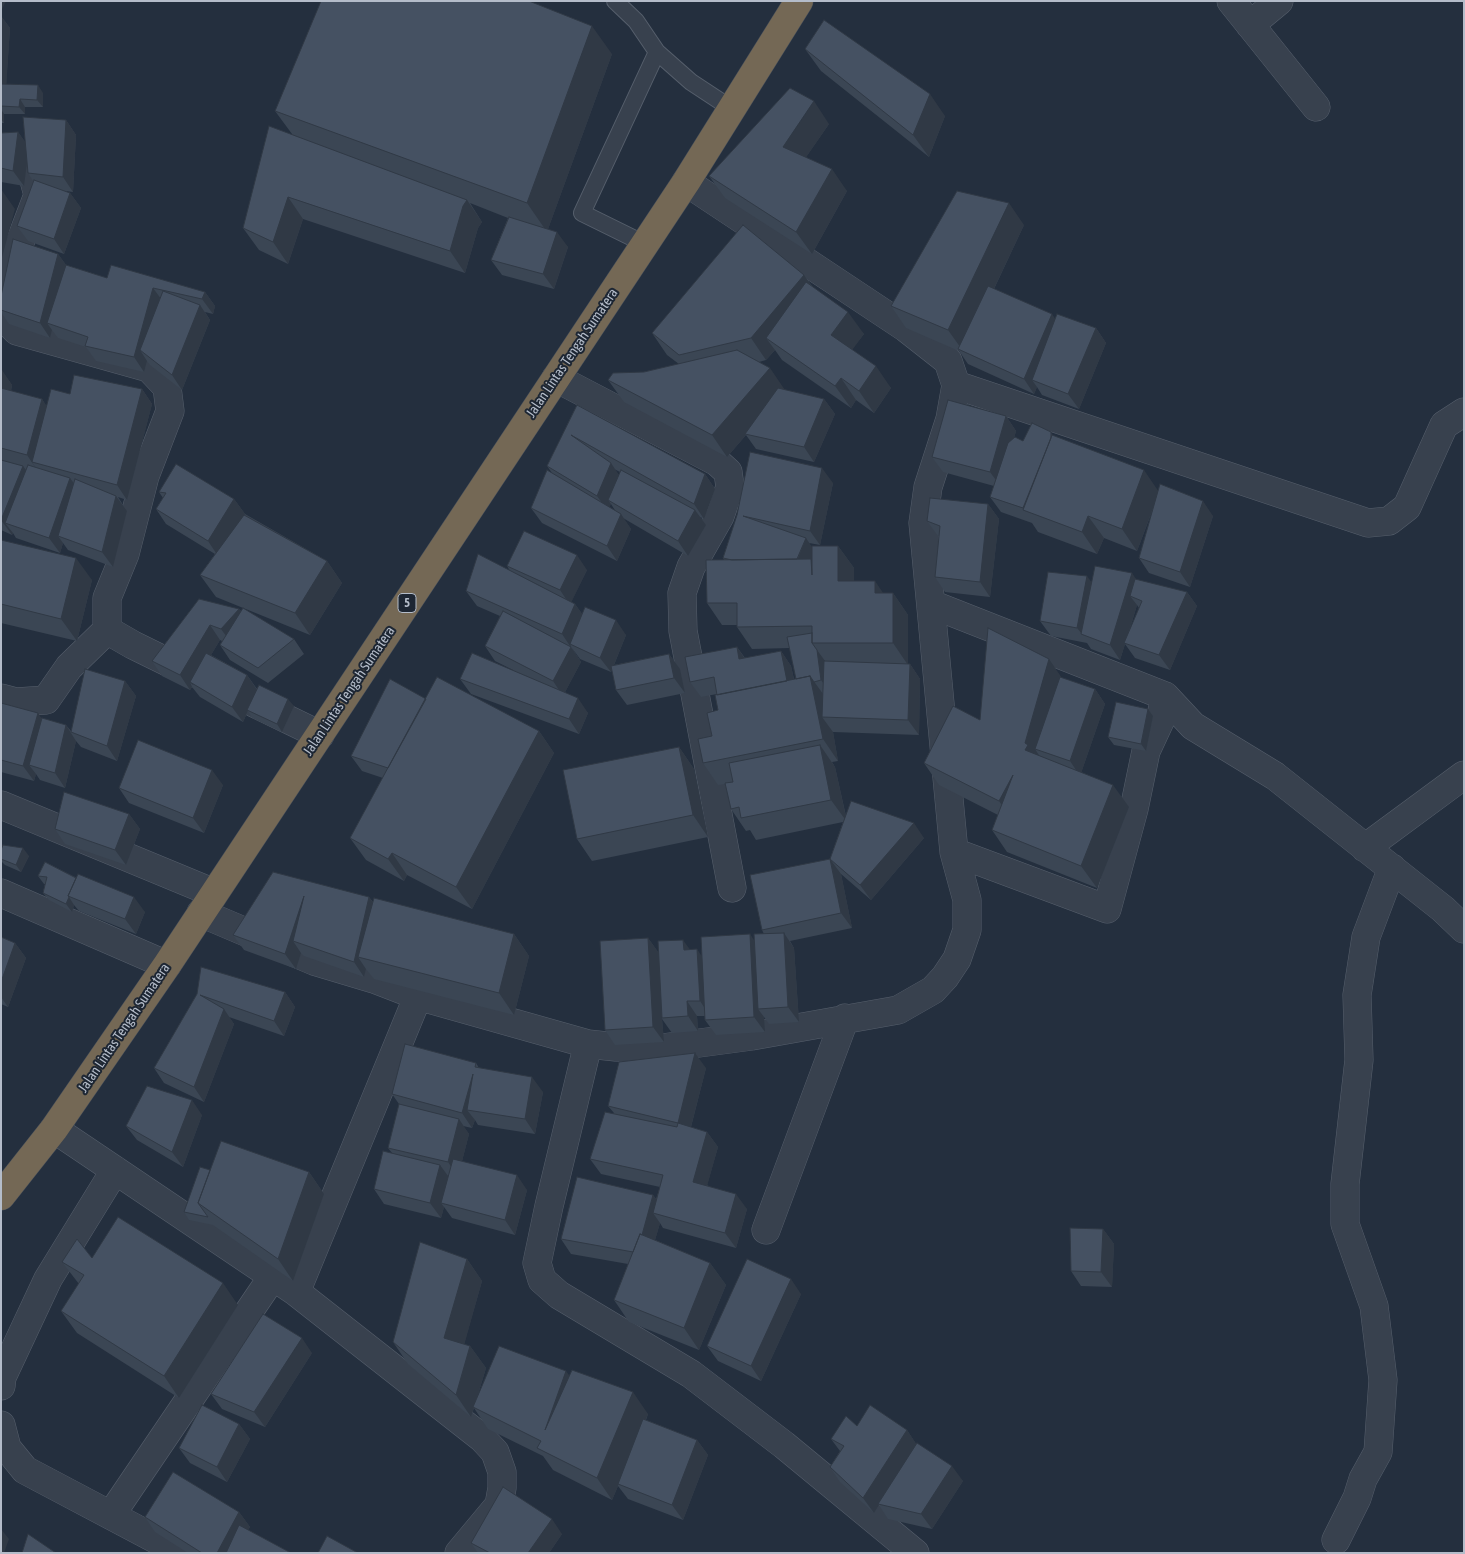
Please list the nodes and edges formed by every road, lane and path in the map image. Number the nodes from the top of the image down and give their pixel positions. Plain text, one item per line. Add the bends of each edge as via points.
1 (615, 1) edge
2 (799, 1) edge
3 (1231, 1) edge
4 (1279, 1) edge
5 (1250, 25) junction
6 (656, 52) junction
7 (1316, 107) dead end
8 (732, 108) junction
9 (1, 159) edge
10 (686, 182) junction
11 (645, 244) junction
12 (1, 292) edge
13 (1, 308) edge
14 (556, 378) junction
15 (956, 385) junction
16 (1464, 412) edge
17 (97, 546) edge
18 (125, 554) junction
19 (930, 604) junction
20 (107, 630) junction
21 (1165, 696) junction
22 (1, 698) edge
23 (320, 735) junction
24 (1464, 775) edge
25 (1, 805) edge
26 (1365, 848) junction
27 (954, 852) junction
28 (1392, 868) junction
29 (732, 888) dead end
30 (1, 893) edge
31 (208, 903) junction
32 (1464, 929) edge
33 (167, 965) junction
34 (418, 996) junction
35 (845, 1018) junction
36 (588, 1044) junction
37 (54, 1129) junction
38 (115, 1170) junction
39 (1, 1196) edge
40 (766, 1230) dead end
41 (272, 1276) junction
42 (296, 1292) junction
43 (1, 1386) edge
44 (1, 1425) edge
45 (111, 1515) junction
46 (1336, 1540) dead end
47 (182, 1553) edge
48 (459, 1553) edge
49 (915, 1553) edge

1 - 6 lane via 636,21
2 - 8 highway, Jalan Lintas Tengah Sumatera / 5
3 - 5 street
4 - 5 street
5 - 7 street
6 - 8 lane via 691,82
6 - 11 lane via 582,213
8 - 10 highway, Jalan Lintas Tengah Sumatera / 5
9 - 12 street via 32,173 38,195
10 - 11 highway, Jalan Lintas Tengah Sumatera / 5
10 - 15 street via 919,337 948,361
11 - 14 highway, Jalan Lintas Tengah Sumatera / 5
13 - 18 street via 2,316 17,332 149,368 166,387 170,411 145,476
14 - 23 highway, Jalan Lintas Tengah Sumatera / 5
14 - 29 street via 717,462 728,472 730,487 720,516 690,567 682,593 683,631
15 - 16 street via 1368,523 1389,520 1407,507 1444,425
15 - 19 street via 950,418 928,487 923,523
17 - 18 street
18 - 20 street via 107,598
19 - 21 street
19 - 27 street
20 - 22 street via 69,667 46,700 16,702
20 - 23 street
21 - 26 street via 1193,726 1275,776
21 - 27 street via 1160,721 1146,751 1108,909
23 - 31 highway, Jalan Lintas Tengah Sumatera / 5
24 - 26 street
25 - 31 street
26 - 28 street
27 - 35 street via 967,900 967,930 957,959 933,990 898,1010
28 - 32 street
28 - 46 street via 1366,937 1358,995 1359,1060 1345,1184 1345,1224 1374,1306 1383,1380 1378,1452
30 - 33 street
31 - 33 highway, Jalan Lintas Tengah Sumatera / 5
31 - 34 street via 314,961
33 - 37 highway, Jalan Lintas Tengah Sumatera / 5
34 - 36 street
34 - 42 street
35 - 36 street via 752,1036 662,1048
35 - 40 street
36 - 49 street via 537,1263 542,1280 559,1295 690,1374 784,1445
37 - 38 street
37 - 39 highway, Jalan Lintas Tengah Sumatera / 5
38 - 41 street
38 - 43 street via 48,1279 2,1377
41 - 42 street
41 - 45 street
42 - 48 street via 482,1438 495,1452 502,1472 499,1505
44 - 45 street via 7,1448 25,1470
45 - 47 street

